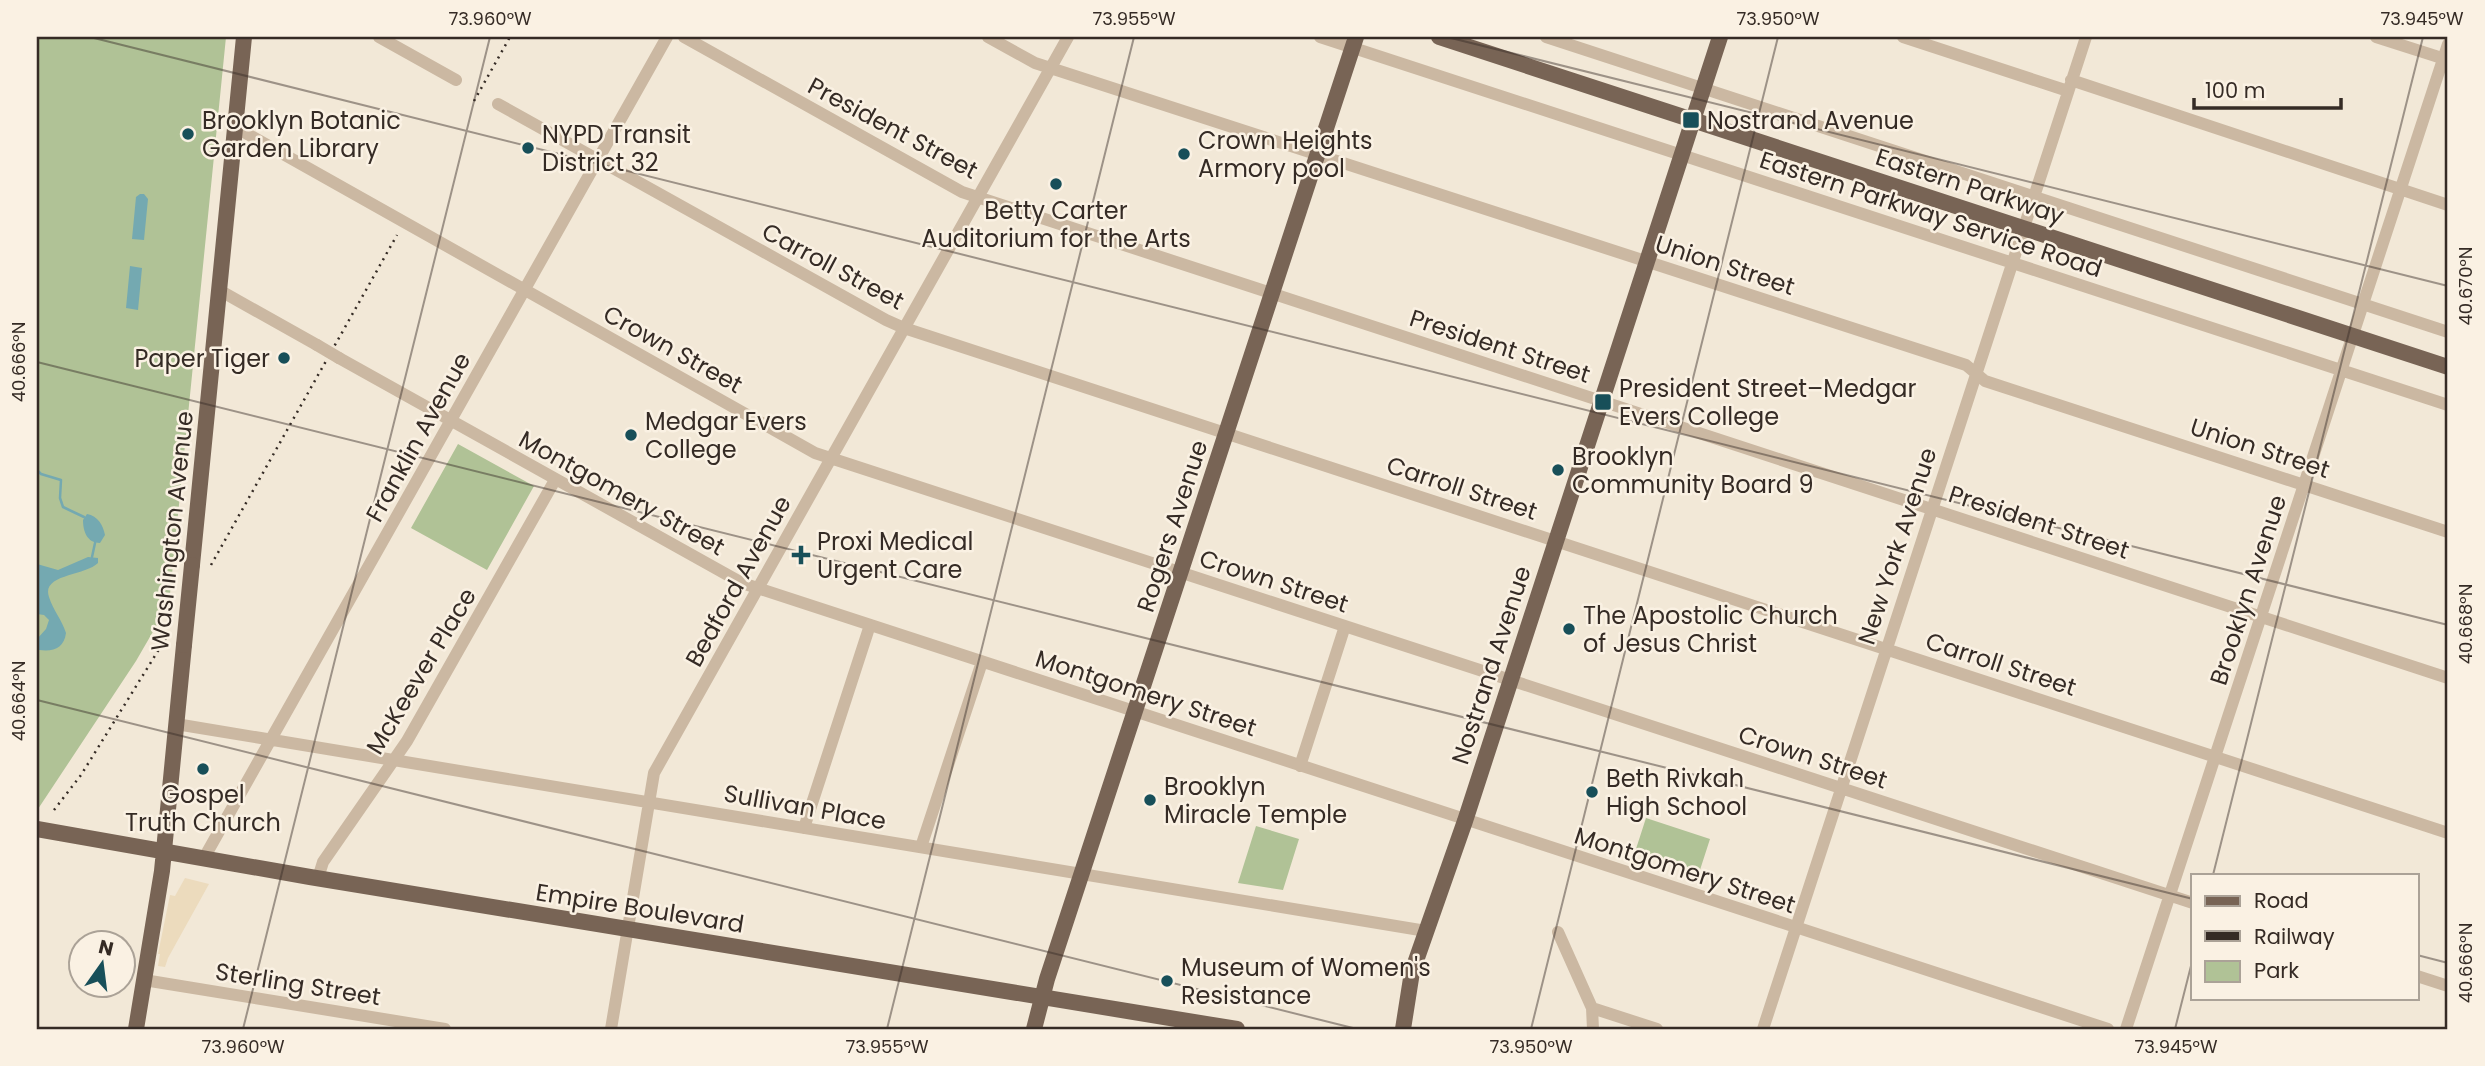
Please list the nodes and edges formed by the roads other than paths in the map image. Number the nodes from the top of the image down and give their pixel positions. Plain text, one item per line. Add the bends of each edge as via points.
1 (244, 37) edge
2 (379, 37) edge
3 (667, 37) edge
4 (684, 37) edge
5 (988, 37) edge
6 (1068, 37) edge
7 (1320, 37) edge
8 (1438, 37) edge
9 (1546, 37) edge
10 (1720, 37) edge
11 (1903, 37) edge
12 (2086, 37) edge
13 (2376, 37) edge
14 (1354, 42) edge
15 (2448, 44) edge
16 (2446, 60) edge
17 (1050, 68) junction
18 (456, 80) dead end
19 (2070, 85) junction
20 (1704, 88) junction
21 (498, 104) dead end
22 (1693, 119) junction
23 (235, 127) junction
24 (1317, 154) junction
25 (1682, 155) junction
26 (598, 160) junction
27 (2401, 189) junction
28 (2034, 196) junction
29 (978, 197) junction
30 (2448, 205) edge
31 (2024, 228) junction
32 (1647, 262) junction
33 (2012, 262) junction
34 (219, 290) junction
35 (524, 290) junction
36 (1271, 293) junction
37 (2364, 304) junction
38 (904, 328) junction
39 (2448, 332) edge
40 (2353, 335) junction
41 (2448, 367) edge
42 (2342, 370) junction
43 (1976, 373) junction
44 (1601, 401) junction
45 (2448, 405) edge
46 (451, 421) junction
47 (1226, 433) junction
48 (831, 459) junction
49 (555, 481) junction
50 (2305, 485) junction
51 (1931, 509) junction
52 (2448, 532) edge
53 (1556, 541) junction
54 (1180, 573) junction
55 (757, 589) junction
56 (2261, 617) junction
57 (870, 625) junction
58 (1345, 626) junction
59 (1886, 648) junction
60 (982, 662) junction
61 (2448, 678) edge
62 (1510, 680) junction
63 (1135, 712) junction
64 (176, 724) junction
65 (271, 740) junction
66 (2216, 756) junction
67 (394, 760) junction
68 (1300, 766) junction
69 (1840, 788) junction
70 (648, 802) junction
71 (1465, 821) junction
72 (804, 828) junction
73 (37, 829) edge
74 (2448, 832) edge
75 (921, 848) junction
76 (164, 851) junction
77 (204, 858) junction
78 (1082, 874) junction
79 (318, 878) junction
80 (2170, 896) junction
81 (2191, 902) edge
82 (1795, 927) junction
83 (627, 929) junction
84 (1426, 931) junction
85 (1558, 932) dead end
86 (2418, 976) edge
87 (144, 980) junction
88 (2448, 986) edge
89 (1041, 997) junction
90 (1592, 1008) junction
91 (136, 1029) edge
92 (444, 1029) edge
93 (611, 1029) edge
94 (1034, 1029) edge
95 (1237, 1029) edge
96 (1403, 1029) edge
97 (1592, 1029) edge
98 (1657, 1029) edge
99 (1763, 1029) edge
100 (2108, 1029) edge
101 (2126, 1029) edge

1 - 23 main road, Washington Avenue
2 - 18 street
3 - 26 street, Franklin Avenue
4 - 29 street, President Street
5 - 17 street, Union Street
6 - 17 street, Bedford Avenue
7 - 14 street, Eastern Parkway Service Road
8 - 22 main road, Eastern Parkway
9 - 20 street, Eastern Parkway Service Road
10 - 20 main road, Nostrand Avenue
11 - 19 street
12 - 19 street, New York Avenue
13 - 16 street
14 - 24 main road, Rogers Avenue
14 - 25 street, Eastern Parkway Service Road
15 - 16 street, Brooklyn Avenue
16 - 27 street, Brooklyn Avenue
17 - 24 street, Union Street
17 - 29 street, Bedford Avenue
19 - 27 street
19 - 28 street, New York Avenue
20 - 22 main road, Nostrand Avenue
20 - 28 street, Eastern Parkway Service Road
21 - 26 street, Carroll Street
22 - 25 main road, Nostrand Avenue
22 - 31 main road, Eastern Parkway
23 - 34 main road, Washington Avenue
23 - 35 street, Crown Street
24 - 32 street, Union Street
24 - 36 main road, Rogers Avenue
25 - 32 main road, Nostrand Avenue
25 - 33 street, Eastern Parkway Service Road
26 - 35 street, Franklin Avenue
26 - 38 street, Carroll Street
27 - 30 street
27 - 37 street, Brooklyn Avenue
28 - 31 street, New York Avenue
28 - 37 street, Eastern Parkway Service Road
29 - 36 street, President Street
29 - 38 street, Bedford Avenue
31 - 33 street, New York Avenue
31 - 40 main road, Eastern Parkway
32 - 43 street, Union Street via 1966,365
32 - 44 main road, Nostrand Avenue
33 - 42 street, Eastern Parkway Service Road
33 - 43 street, New York Avenue
34 - 46 street, Montgomery Street, bridge
34 - 64 main road, Washington Avenue, bridge
35 - 46 street, Franklin Avenue
35 - 48 street, Crown Street
36 - 44 street, President Street
36 - 47 main road, Rogers Avenue
37 - 39 street, Eastern Parkway Service Road
37 - 40 street, Brooklyn Avenue
38 - 47 street, Carroll Street
38 - 48 street, Bedford Avenue
40 - 41 main road, Eastern Parkway
40 - 42 street, Brooklyn Avenue
42 - 45 street, Eastern Parkway Service Road
42 - 50 street, Brooklyn Avenue
43 - 50 street, Union Street via 1985,381
43 - 51 street, New York Avenue
44 - 51 street, President Street
44 - 53 main road, Nostrand Avenue
46 - 49 street, Montgomery Street
46 - 65 street, Franklin Avenue
47 - 53 street, Carroll Street
47 - 54 main road, Rogers Avenue
48 - 54 street, Crown Street
48 - 55 street, Bedford Avenue
49 - 55 street, Montgomery Street
49 - 67 street, McKeever Place
50 - 52 street, Union Street
50 - 56 street, Brooklyn Avenue
51 - 56 street, President Street
51 - 59 street, New York Avenue
53 - 59 street, Carroll Street
53 - 62 main road, Nostrand Avenue
54 - 58 street, Crown Street
54 - 63 main road, Rogers Avenue
55 - 57 street, Montgomery Street
55 - 70 street, Bedford Avenue via 654,773
56 - 61 street, President Street
56 - 66 street, Brooklyn Avenue
57 - 60 street, Montgomery Street
57 - 72 street
58 - 62 street, Crown Street
58 - 68 street
59 - 66 street, Carroll Street
59 - 69 street, New York Avenue
60 - 63 street, Montgomery Street
60 - 75 street
62 - 69 street, Crown Street
62 - 71 main road, Nostrand Avenue
63 - 68 street, Montgomery Street
63 - 78 main road, Rogers Avenue
64 - 65 street, Sullivan Place
64 - 76 main road, Washington Avenue
65 - 67 street, Sullivan Place
65 - 77 street, Franklin Avenue
66 - 74 street, Carroll Street
66 - 80 street, Brooklyn Avenue
67 - 70 street, Sullivan Place
67 - 79 street, McKeever Place via 323,862
68 - 71 street, Montgomery Street
69 - 80 street, Crown Street
69 - 82 street, New York Avenue
70 - 72 street, Sullivan Place
70 - 83 street, Bedford Avenue
71 - 82 street, Montgomery Street
71 - 84 main road, Nostrand Avenue
72 - 75 street, Sullivan Place
73 - 76 main road, Empire Boulevard
75 - 78 street, Sullivan Place
76 - 77 main road, Empire Boulevard
76 - 87 main road, Washington Avenue
77 - 79 main road, Empire Boulevard
78 - 84 street, Sullivan Place
78 - 89 main road, Rogers Avenue
79 - 83 main road, Empire Boulevard
80 - 81 street, Crown Street
80 - 101 street, Brooklyn Avenue
82 - 99 street, New York Avenue
82 - 100 street, Montgomery Street
83 - 89 main road, Empire Boulevard
83 - 93 street, Bedford Avenue
84 - 96 main road, Nostrand Avenue via 1412,972
85 - 90 street
86 - 88 street
87 - 91 main road, Washington Avenue
87 - 92 street, Sterling Street
89 - 94 main road, Rogers Avenue
89 - 95 main road, Empire Boulevard
90 - 97 street
90 - 98 street

